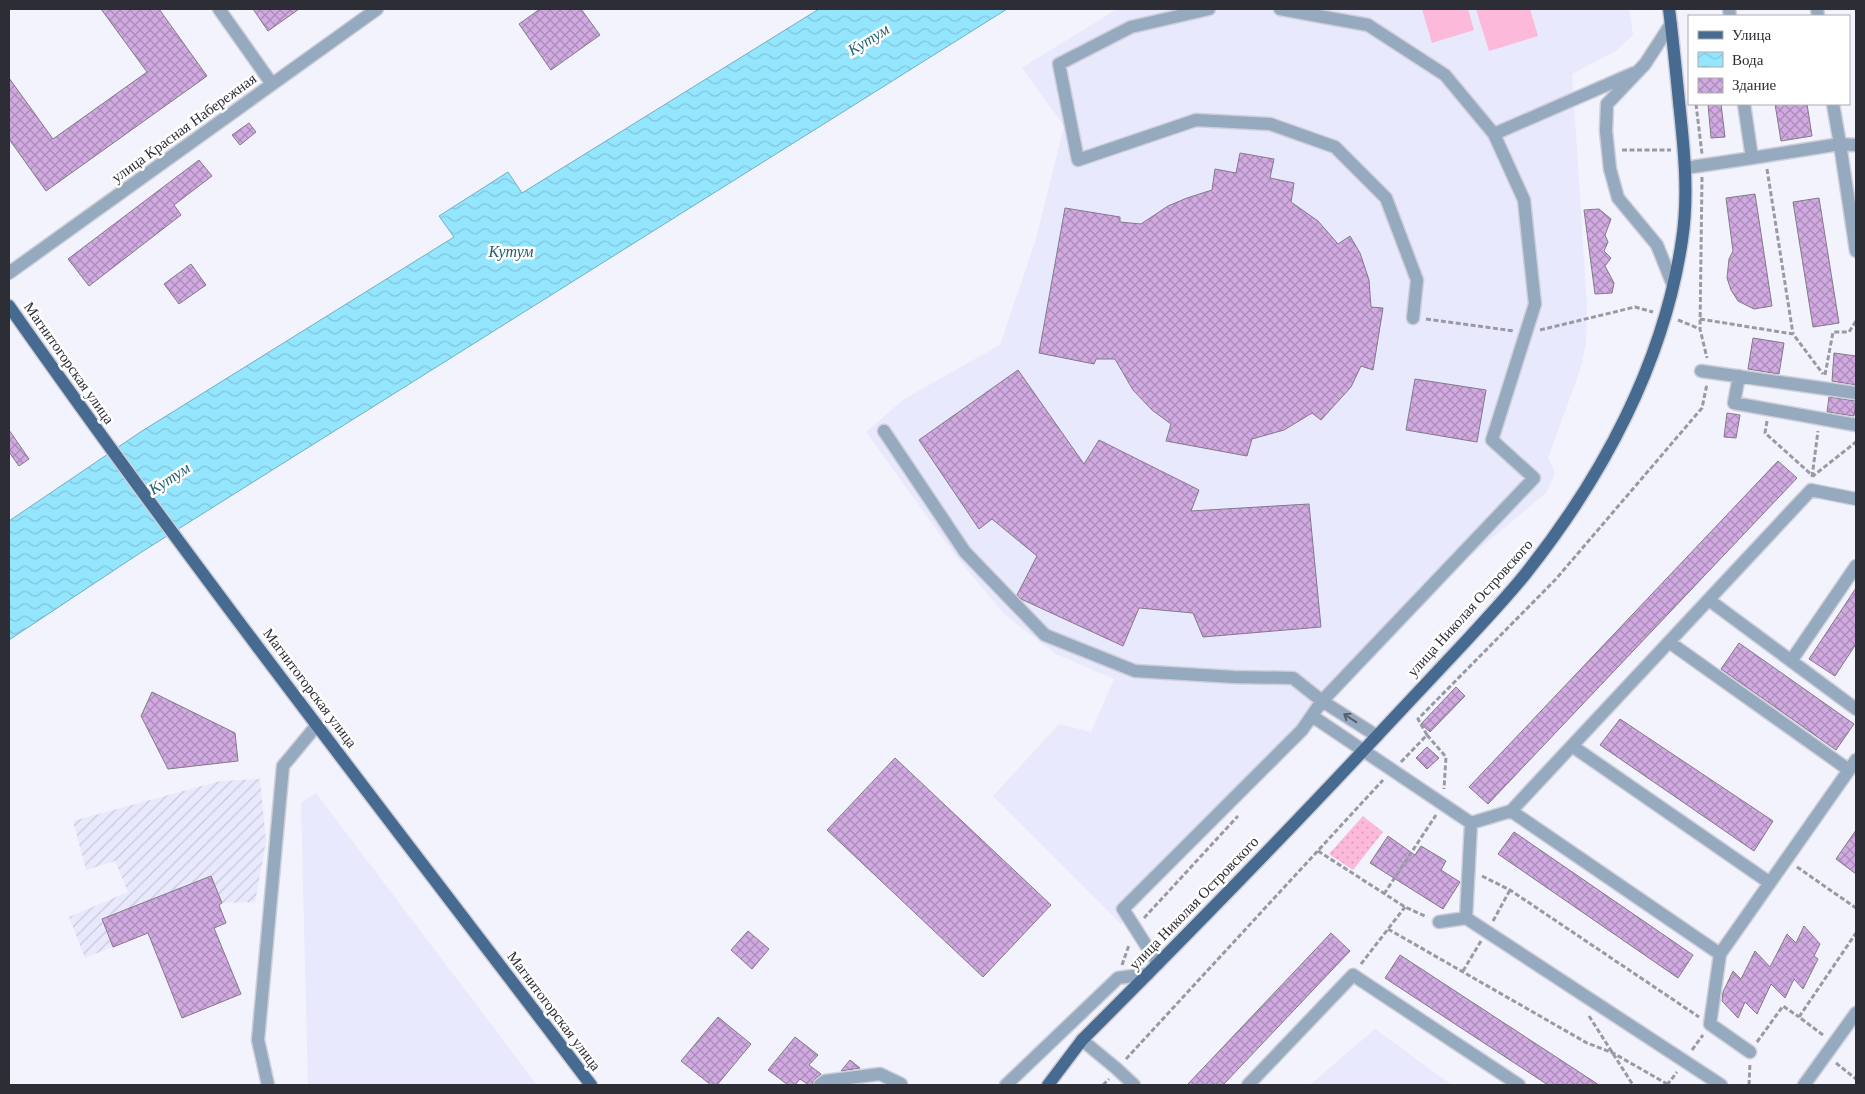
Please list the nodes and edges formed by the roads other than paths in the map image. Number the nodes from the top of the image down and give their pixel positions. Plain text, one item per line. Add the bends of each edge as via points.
1 (219, 9) edge
2 (377, 9) edge
3 (1209, 9) edge
4 (1280, 9) edge
5 (1669, 9) edge
6 (1671, 24) junction
7 (1638, 71) junction
8 (272, 84) junction
9 (1744, 105) edge
10 (1833, 105) edge
11 (1494, 134) junction
12 (1840, 144) junction
13 (1856, 145) edge
14 (1758, 157) junction
15 (1685, 168) junction
16 (1852, 197) edge
17 (1856, 252) edge
18 (9, 273) edge
19 (1674, 285) junction
20 (9, 306) edge
21 (1413, 318) road end
22 (1705, 371) road end
23 (1738, 376) junction
24 (1856, 393) edge
25 (1856, 426) edge
26 (884, 431) dead end
27 (1856, 499) edge
28 (1856, 566) edge
29 (1709, 600) junction
30 (1669, 642) junction
31 (1791, 661) junction
32 (1322, 701) junction
33 (1856, 708) edge
34 (1312, 716) junction
35 (317, 725) junction
36 (1377, 736) junction
37 (1572, 746) junction
38 (1364, 750) junction
39 (1853, 765) edge
40 (1511, 811) junction
41 (1471, 823) junction
42 (1770, 883) junction
43 (1466, 918) junction
44 (1439, 922) road end
45 (1720, 954) junction
46 (1158, 964) junction
47 (1148, 974) junction
48 (1856, 1013) edge
49 (1082, 1040) junction
50 (1750, 1052) road end
51 (1131, 1084) edge
52 (268, 1085) edge
53 (591, 1085) edge
54 (820, 1085) edge
55 (900, 1085) edge
56 (1006, 1085) edge
57 (1048, 1085) edge
58 (1248, 1085) edge
59 (1519, 1085) edge
60 (1721, 1085) edge
61 (1804, 1085) edge

1 - 8 street
2 - 8 street, улица Красная Набережная
3 - 21 street via 1131,27 1059,64 1078,160 1196,120 1270,124 1335,147 1386,198 1417,280
4 - 11 street via 1368,25 1445,75
5 - 6 main road, улица Николая Островского
6 - 7 street
6 - 15 main road, улица Николая Островского
7 - 11 street
7 - 19 street via 1607,104 1610,169 1618,198 1657,245
8 - 18 street, улица Красная Набережная
9 - 14 street
10 - 12 street
11 - 32 street via 1524,200 1535,304 1492,440 1534,478
12 - 13 street
12 - 14 street
12 - 16 street
14 - 15 street
15 - 19 main road, улица Николая Островского via 1682,238
16 - 17 street
19 - 36 main road, улица Николая Островского via 1652,359 1634,398 1558,532 1486,619
20 - 35 main road, Магнитогорская улица via 80,407
22 - 23 street
23 - 24 street
23 - 25 street via 1734,403
26 - 32 street via 965,552 1045,635 1134,671 1234,678 1293,678
27 - 29 street via 1811,490
28 - 31 street
29 - 30 street
29 - 31 street
30 - 37 street
30 - 39 street
31 - 33 street
32 - 34 street
36 -> 32 street
34 - 38 street
34 - 46 street via 1302,730 1124,909
35 - 52 street via 283,766 258,1040
35 - 53 main road, Магнитогорская улица
36 - 38 main road, улица Николая Островского
37 - 40 street
37 - 42 street
38 - 41 street
38 - 46 main road, улица Николая Островского
39 - 42 street
40 - 41 street
40 - 45 street
41 - 43 street
42 - 45 street
43 - 44 street
43 - 60 street
45 - 50 street via 1710,1024
46 - 47 main road, улица Николая Островского
47 - 49 main road, улица Николая Островского
47 - 56 street via 1118,978
48 - 61 street
49 - 51 street via 1117,1068
49 - 57 main road, улица Николая Островского
54 - 55 street via 825,1081 880,1074
58 - 59 street via 1353,975

